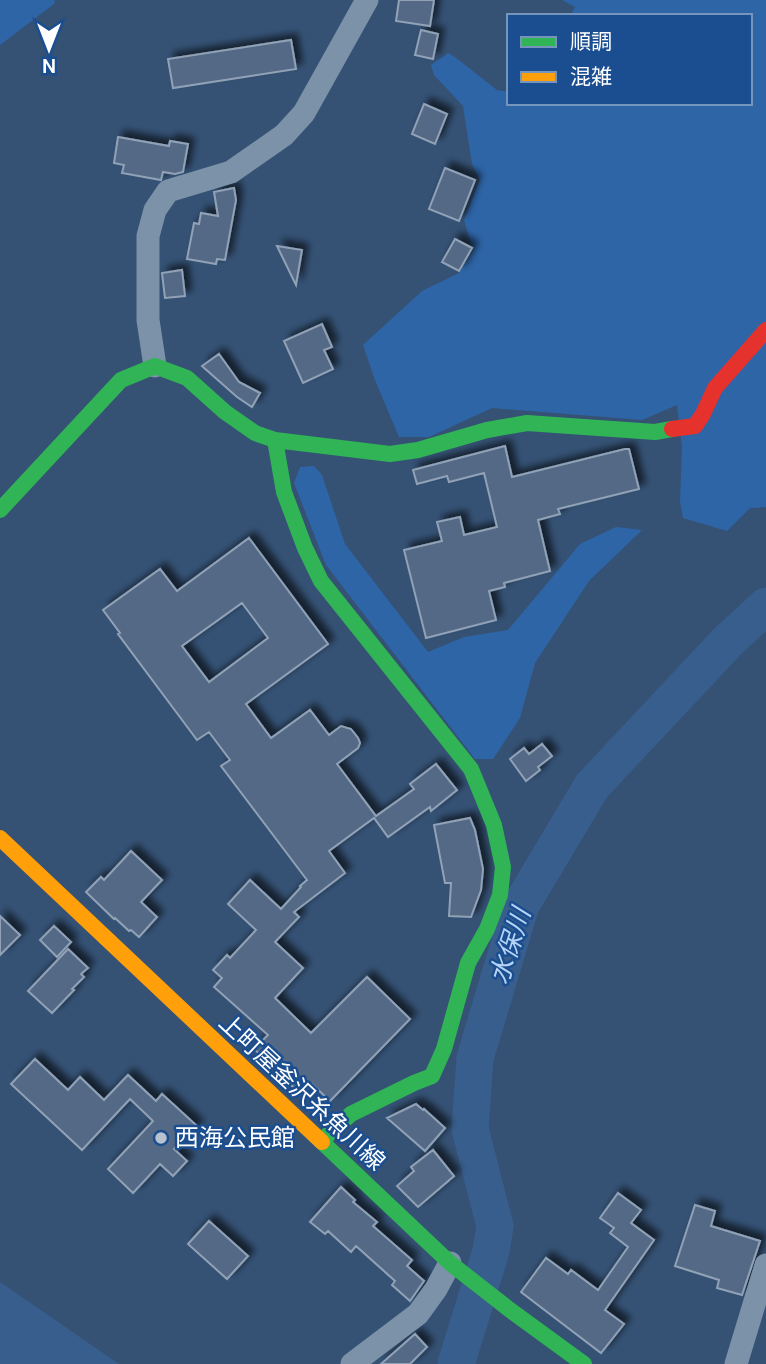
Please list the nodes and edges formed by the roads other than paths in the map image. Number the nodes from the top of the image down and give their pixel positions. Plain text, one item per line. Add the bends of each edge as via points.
1 (367, 0) edge
2 (766, 330) edge
3 (155, 366) junction
4 (275, 440) junction
5 (0, 510) edge
6 (0, 838) edge
7 (321, 1141) junction
8 (766, 1265) edge
9 (454, 1266) junction
10 (352, 1364) edge
11 (584, 1364) edge
12 (736, 1364) edge

1 - 3 street via 304,113 284,135 231,172 168,191 155,210 148,236 148,320
2 - 4 street via 715,388 695,426 655,432 527,423 390,454
3 - 4 street via 187,378 225,412 255,433
3 - 5 street via 121,380
4 - 7 street via 284,492 321,581 471,769 494,825 503,867 500,895 468,963 432,1076 351,1114
6 - 7 street, 上町屋釜沢糸魚川線
7 - 9 street, 上町屋釜沢糸魚川線
8 - 12 street
9 - 10 street via 418,1314
9 - 11 street, 上町屋釜沢糸魚川線

